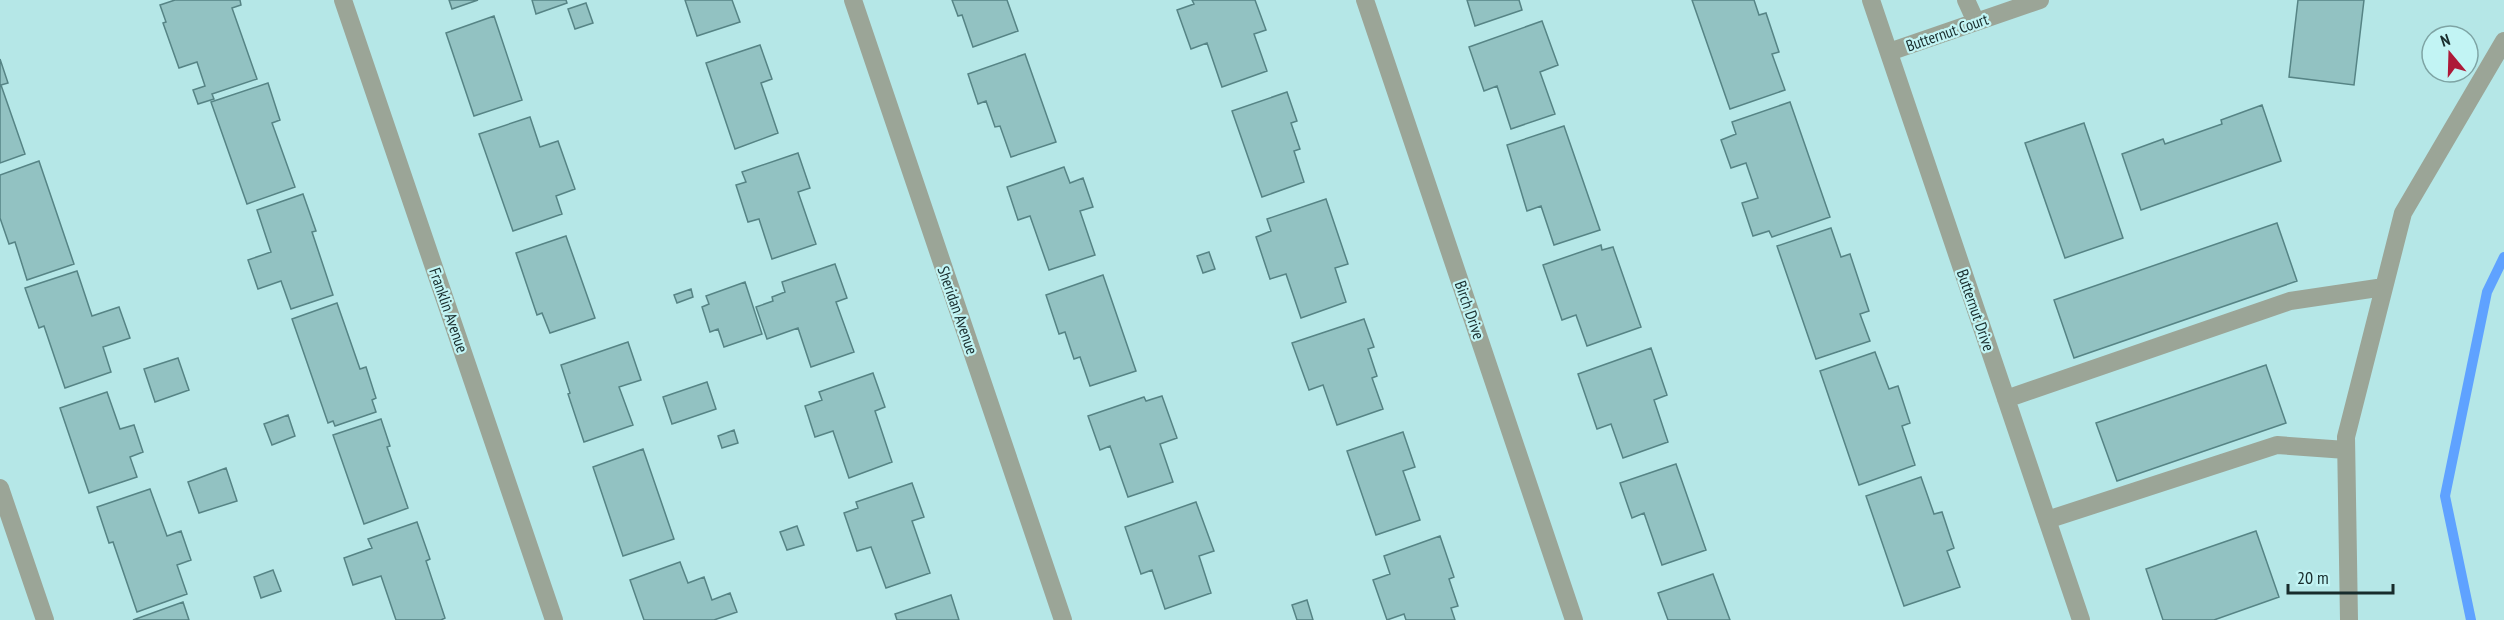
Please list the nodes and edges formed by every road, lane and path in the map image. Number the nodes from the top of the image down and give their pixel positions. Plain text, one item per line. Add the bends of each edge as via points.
1 (343, 0) edge
2 (853, 0) edge
3 (1365, 0) edge
4 (1871, 0) edge
5 (1966, 0) edge
6 (2040, 0) edge
7 (1976, 22) junction
8 (2504, 41) edge
9 (1889, 52) junction
10 (2384, 287) junction
11 (2006, 399) junction
12 (2346, 450) junction
13 (0, 488) edge
14 (2047, 520) junction
15 (45, 620) edge
16 (554, 620) edge
17 (1063, 620) edge
18 (1574, 620) edge
19 (2081, 620) edge
20 (2349, 620) edge

1 - 16 street, Franklin Avenue
2 - 17 street, Sheridan Avenue
3 - 18 street, Birch Drive
4 - 9 street, Butternut Drive
5 - 7 street
6 - 7 street, Butternut Court
7 - 9 street, Butternut Court
8 - 10 street via 2403,213
9 - 11 street, Butternut Drive
10 - 11 street via 2290,301
10 - 12 street
11 - 14 street, Butternut Drive
12 - 14 street via 2277,445
12 - 20 street
13 - 15 street
14 - 19 street, Butternut Drive

